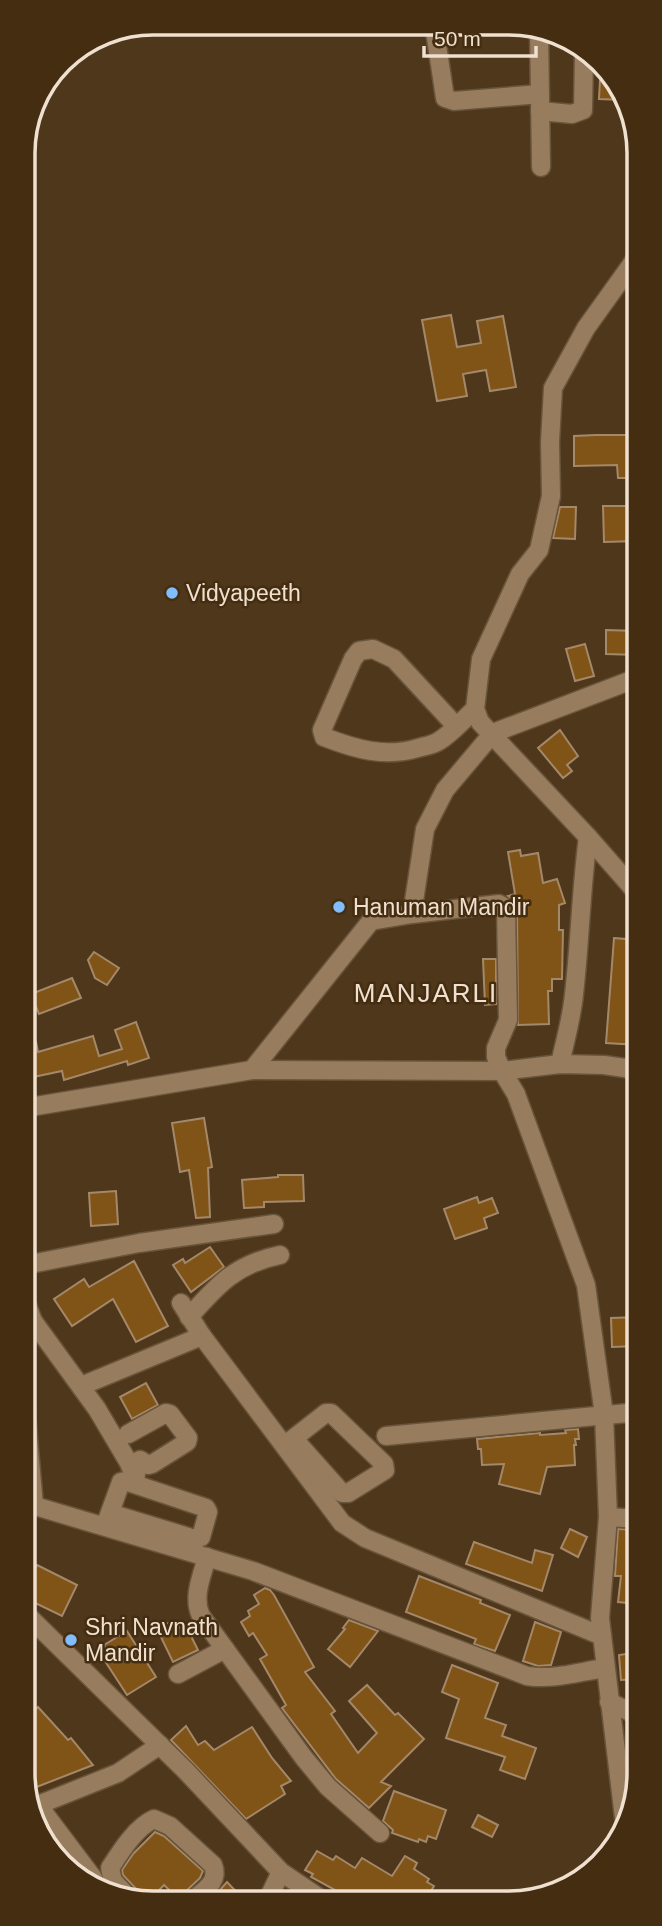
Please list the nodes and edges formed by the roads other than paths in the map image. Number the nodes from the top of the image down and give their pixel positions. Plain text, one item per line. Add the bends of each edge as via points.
1 (435, 35) edge
2 (539, 39) edge
3 (584, 62) edge
4 (540, 103) junction
5 (541, 167) dead end
6 (627, 271) edge
7 (627, 682) edge
8 (475, 709) junction
9 (456, 726) junction
10 (492, 733) junction
11 (588, 837) junction
12 (627, 881) edge
13 (412, 914) junction
14 (560, 1064) junction
15 (627, 1068) edge
16 (252, 1070) junction
17 (502, 1071) junction
18 (35, 1106) edge
19 (274, 1224) dead end
20 (281, 1255) dead end
21 (35, 1263) edge
22 (35, 1324) edge
23 (202, 1336) junction
24 (82, 1386) junction
25 (627, 1413) edge
26 (604, 1415) junction
27 (128, 1434) dead end
28 (386, 1436) dead end
29 (290, 1442) junction
30 (35, 1505) edge
31 (608, 1517) junction
32 (107, 1519) junction
33 (627, 1519) edge
34 (198, 1549) junction
35 (35, 1623) edge
36 (602, 1636) junction
37 (225, 1649) junction
38 (605, 1668) junction
39 (178, 1674) dead end
40 (609, 1702) junction
41 (627, 1710) edge
42 (160, 1745) junction
43 (624, 1800) edge
44 (39, 1802) edge
45 (44, 1817) edge
46 (380, 1833) dead end
47 (87, 1871) edge
48 (281, 1872) junction
49 (117, 1886) edge
50 (202, 1891) edge
51 (272, 1891) edge
52 (309, 1891) edge

1 - 4 street via 445,98
2 - 4 street
3 - 4 street via 583,110 572,114
4 - 5 street
6 - 8 street via 586,328 553,388 551,496 539,550 520,574 481,659
7 - 10 street
8 - 9 street
8 - 10 street
9 - 9 street via 394,659 373,649 359,651 353,659 322,730 324,737 351,747 400,753 437,743
10 - 11 street
10 - 13 street via 444,790 425,829
11 - 12 street
11 - 14 street via 574,998
13 - 16 street via 371,921
13 - 17 street via 499,904 506,908 508,1020 496,1048
14 - 15 street
14 - 17 street
16 - 17 street
16 - 18 street
17 - 26 street via 516,1094 586,1285
19 - 21 street
20 - 23 street via 242,1267 185,1310
22 - 24 street
23 - 24 street
23 - 29 street
24 - 27 street via 133,1470 140,1460 152,1464 188,1438 166,1413
25 - 26 street
26 - 28 street
26 - 31 street
29 - 29 street via 331,1413 385,1470 342,1493
29 - 36 street via 342,1523 365,1538
30 - 32 street
31 - 33 street
31 - 36 street
32 - 34 street
32 - 34 street via 125,1481 206,1508
34 - 37 street via 196,1606
34 - 38 street via 527,1676 545,1679
35 - 42 street
36 - 38 street
37 - 39 street
37 - 46 street via 328,1787
38 - 40 street
40 - 41 street
40 - 43 street
42 - 44 street via 118,1773
42 - 48 street
45 - 47 street
48 - 51 street
48 - 52 street
49 - 50 street via 110,1868 154,1819 170,1826 213,1865 214,1880

